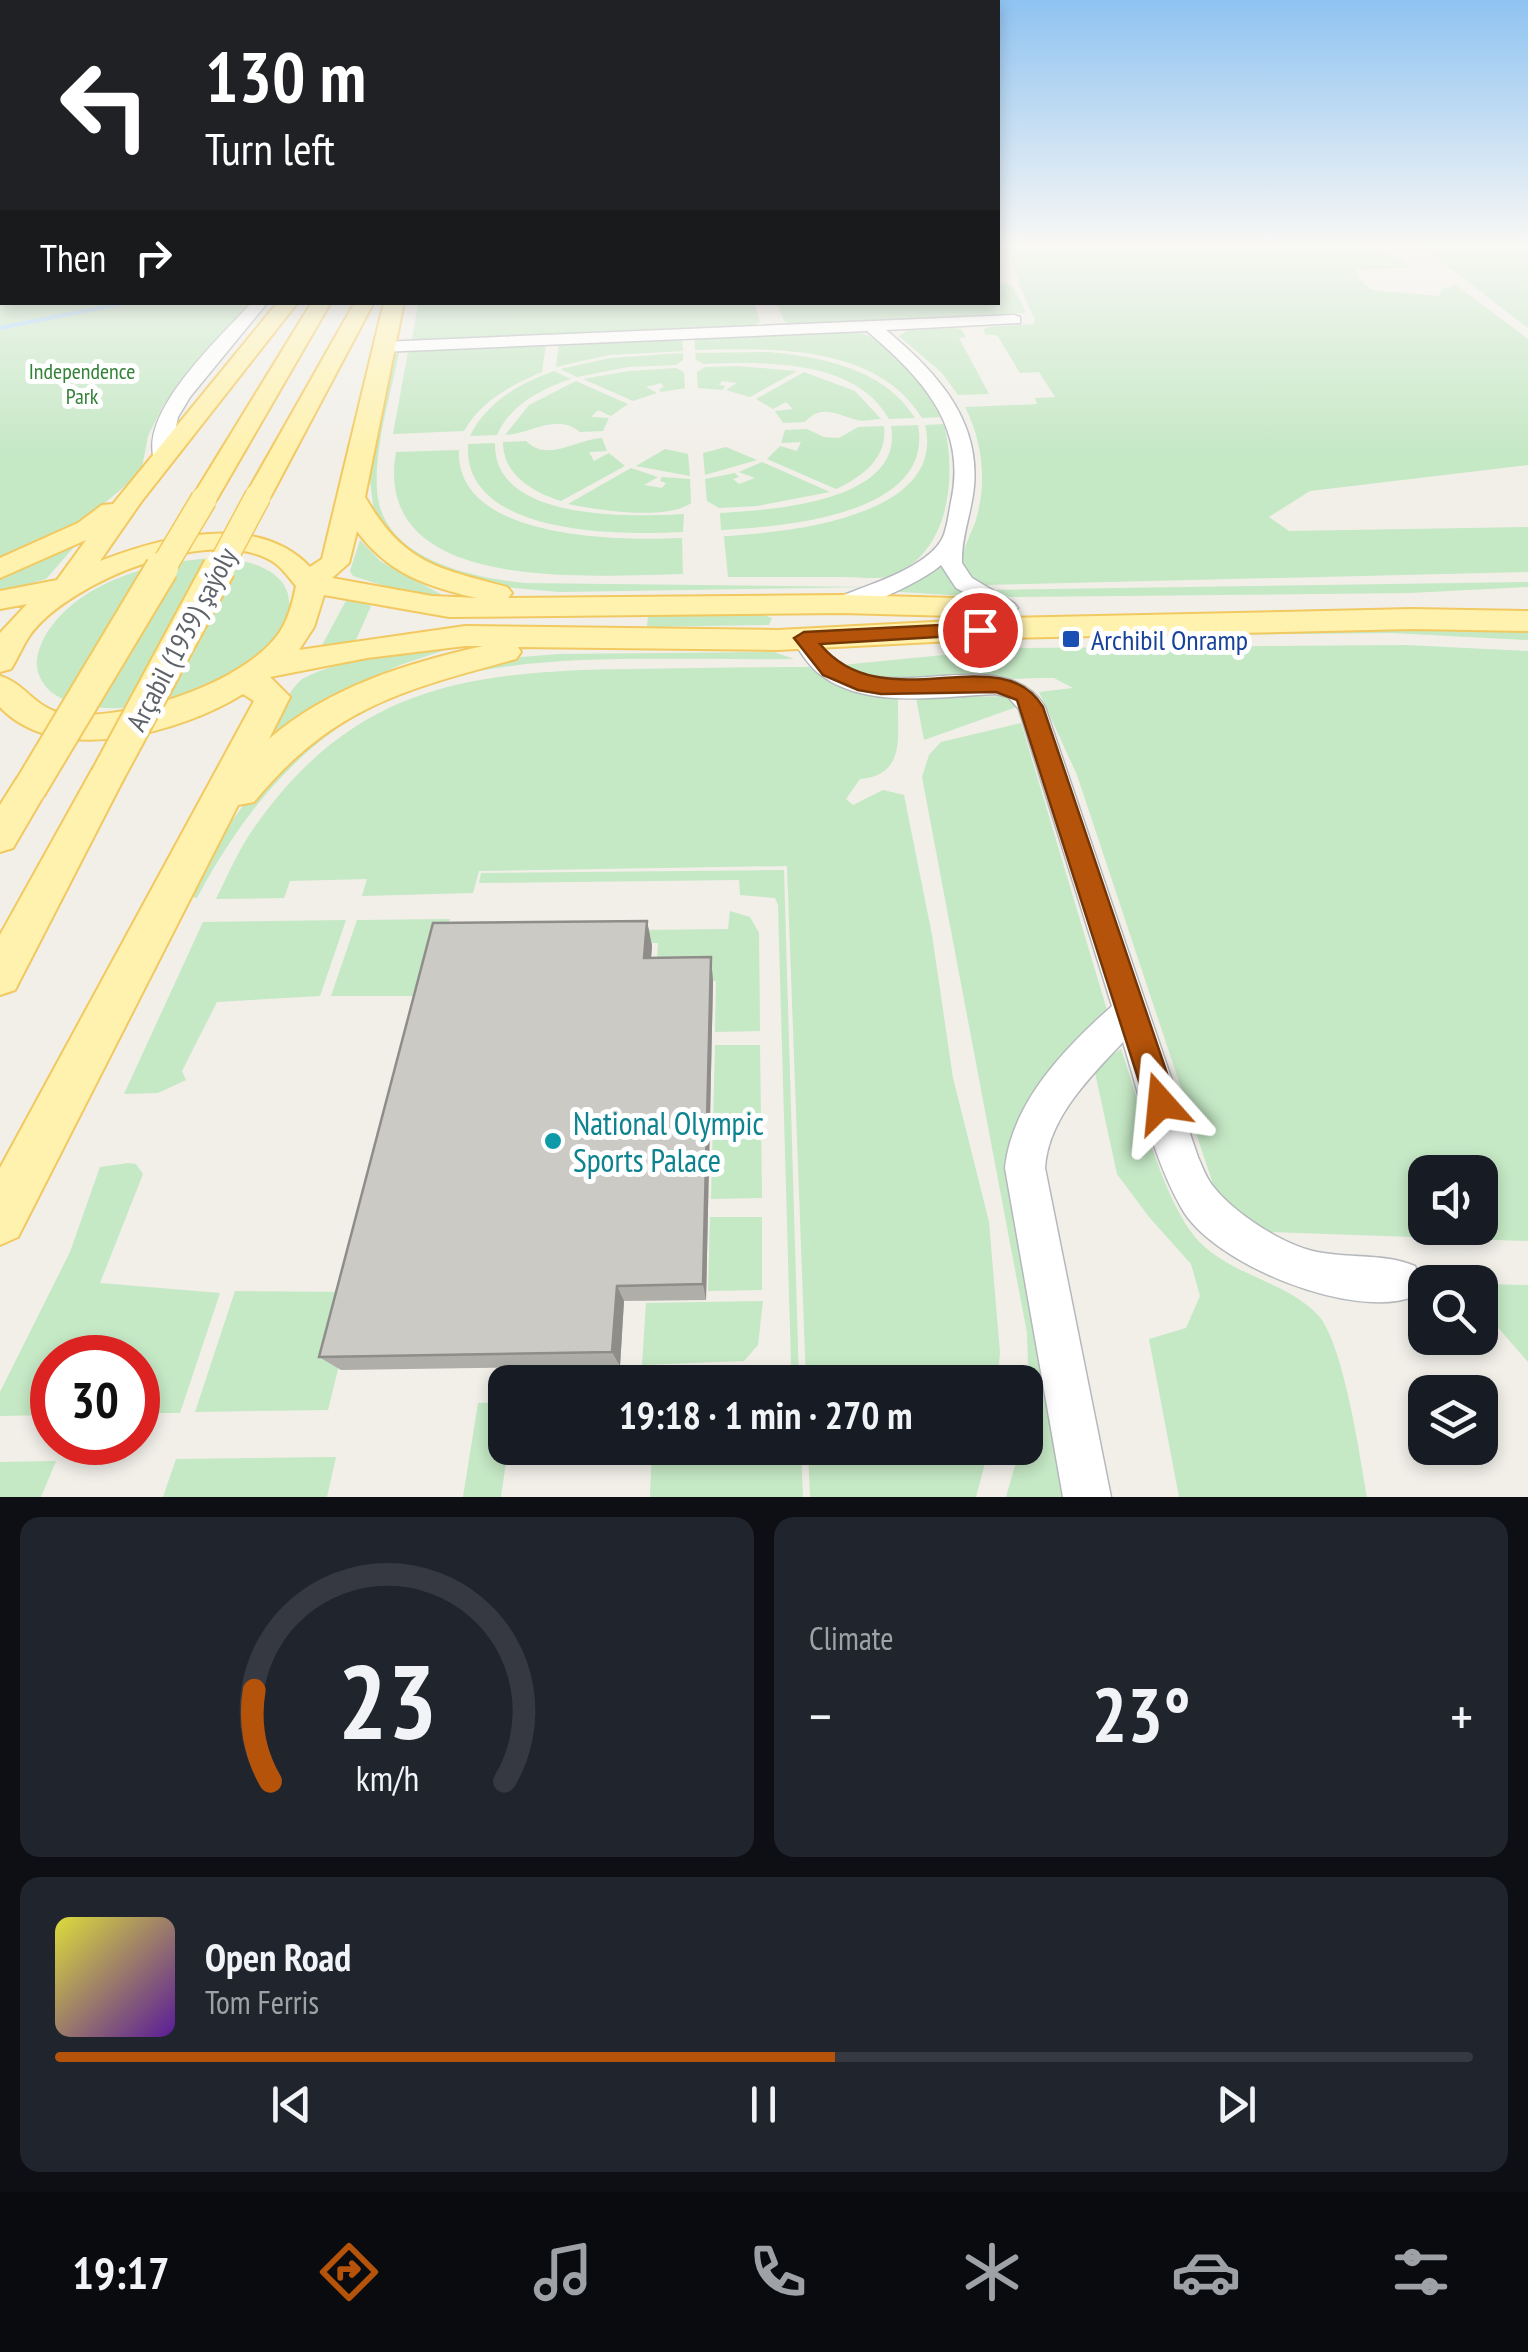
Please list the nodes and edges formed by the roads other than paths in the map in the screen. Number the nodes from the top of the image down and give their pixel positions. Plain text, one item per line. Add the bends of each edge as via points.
1 (251, 314) edge
2 (279, 314) edge
3 (315, 314) edge
4 (358, 314) edge
5 (391, 314) edge
6 (1014, 320) dead end
7 (871, 326) junction
8 (381, 347) junction
9 (162, 458) junction
10 (132, 496) junction
11 (353, 499) junction
12 (952, 542) junction
13 (0, 570) edge
14 (310, 583) junction
15 (66, 586) junction
16 (1528, 597) edge
17 (0, 600) edge
18 (557, 604) junction
19 (842, 604) junction
20 (1006, 608) junction
21 (1528, 621) edge
22 (804, 638) junction
23 (657, 640) junction
24 (0, 660) edge
25 (254, 674) junction
26 (0, 687) edge
27 (0, 837) edge
28 (199, 849) junction
29 (0, 976) edge
30 (1131, 1011) junction
31 (0, 1219) edge
32 (1400, 1281) dead end
33 (1086, 1497) edge

1 - 9 street via 176,404 162,430
2 - 9 main road
3 - 27 main road, Arçabil (1939) şaýoly, bridge
4 - 29 main road, Arçabil (1939) şaýoly, bridge
5 - 8 main road
6 - 7 street
7 - 8 street
7 - 12 street via 933,381 961,434 966,479
8 - 11 main road
9 - 10 main road
10 - 13 main road via 88,529
10 - 15 main road
11 - 14 main road via 335,563
11 - 18 main road via 366,529 399,561 444,582
12 - 19 street via 922,570
12 - 20 street via 955,574
14 - 15 main road via 285,559 263,550 205,543 136,555
14 - 18 main road via 449,608
14 - 25 main road via 301,624
15 - 17 main road
15 - 24 main road via 23,619
16 - 20 main road
18 - 19 main road
19 - 20 main road
21 - 22 main road via 1049,627
22 - 23 main road
22 - 30 street via 830,670 858,683 996,685 1024,695
23 - 25 main road via 465,636 367,648
23 - 28 main road via 506,652 364,692 264,762
25 - 26 main road via 173,714 92,727 28,716
25 - 28 main road via 273,697
28 - 31 main road
30 - 32 street via 1198,1199 1282,1261 1319,1274
30 - 33 street via 1028,1138 1026,1168

